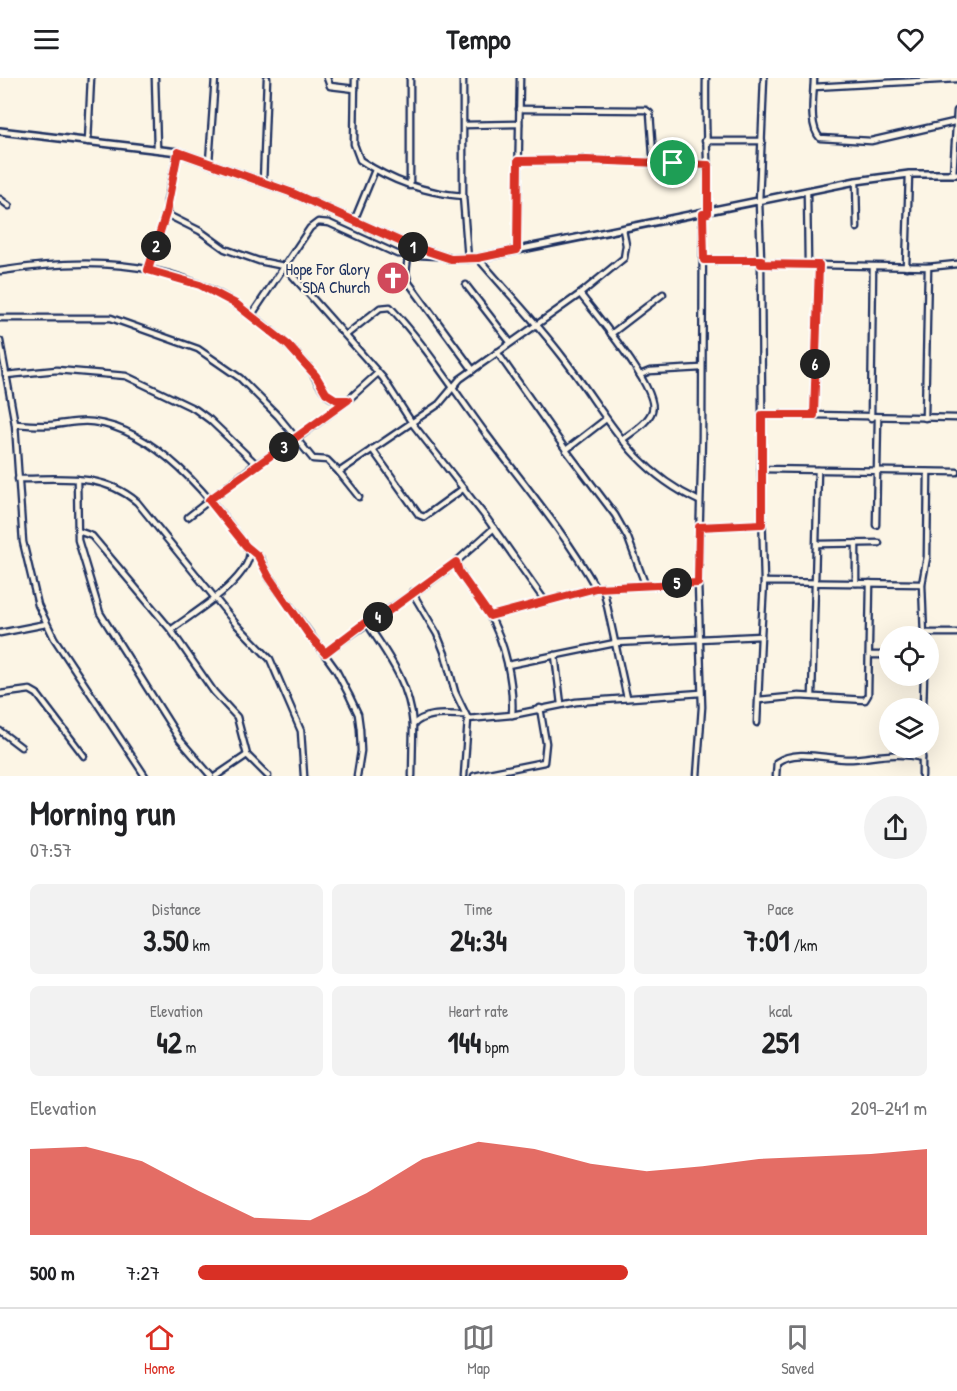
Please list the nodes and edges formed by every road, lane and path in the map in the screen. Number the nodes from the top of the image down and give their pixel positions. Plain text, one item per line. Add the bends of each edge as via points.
1 (92, 78) edge
2 (155, 78) edge
3 (215, 78) edge
4 (267, 78) edge
5 (327, 78) edge
6 (355, 78) edge
7 (410, 78) edge
8 (463, 78) edge
9 (520, 78) edge
10 (706, 78) edge
11 (764, 78) edge
12 (814, 78) edge
13 (957, 79) edge
14 (814, 87) junction
15 (355, 89) junction
16 (519, 109) junction
17 (957, 111) edge
18 (956, 119) edge
19 (519, 124) junction
20 (464, 125) junction
21 (0, 131) edge
22 (705, 141) junction
23 (762, 141) junction
24 (88, 142) junction
25 (157, 148) junction
26 (178, 152) junction
27 (518, 161) junction
28 (209, 162) junction
29 (673, 163) junction
30 (708, 165) junction
31 (375, 170) junction
32 (909, 174) junction
33 (955, 174) edge
34 (856, 181) junction
35 (262, 182) junction
36 (410, 186) junction
37 (807, 191) junction
38 (463, 196) junction
39 (0, 199) edge
40 (759, 201) junction
41 (9, 207) dead end
42 (166, 213) junction
43 (705, 213) junction
44 (354, 221) junction
45 (857, 228) dead end
46 (623, 229) junction
47 (517, 250) junction
48 (443, 256) junction
49 (408, 257) junction
50 (478, 258) junction
51 (468, 259) junction
52 (704, 260) junction
53 (761, 262) junction
54 (808, 264) junction
55 (957, 264) edge
56 (819, 265) junction
57 (284, 266) junction
58 (873, 267) junction
59 (906, 267) junction
60 (928, 267) junction
61 (148, 270) junction
62 (0, 271) edge
63 (466, 285) dead end
64 (580, 294) junction
65 (663, 294) dead end
66 (251, 316) junction
67 (0, 318) edge
68 (535, 324) junction
69 (611, 334) junction
70 (346, 335) junction
71 (0, 340) edge
72 (510, 342) junction
73 (497, 352) junction
74 (701, 368) junction
75 (473, 370) junction
76 (378, 373) junction
77 (6, 375) junction
78 (640, 375) junction
79 (454, 387) junction
80 (348, 400) junction
81 (762, 415) junction
82 (814, 415) junction
83 (871, 418) junction
84 (878, 418) junction
85 (925, 418) junction
86 (957, 418) edge
87 (606, 419) junction
88 (412, 423) junction
89 (15, 424) junction
90 (297, 438) junction
91 (622, 440) junction
92 (372, 448) junction
93 (566, 450) junction
94 (256, 464) junction
95 (761, 469) junction
96 (818, 470) junction
97 (876, 470) junction
98 (339, 472) junction
99 (928, 472) junction
100 (957, 472) edge
101 (18, 479) junction
102 (77, 479) junction
103 (464, 488) junction
104 (359, 497) dead end
105 (209, 500) junction
106 (699, 501) junction
107 (188, 517) dead end
108 (762, 524) junction
109 (876, 525) dead end
110 (699, 527) junction
111 (494, 528) junction
112 (78, 531) junction
113 (856, 543) junction
114 (879, 543) dead end
115 (818, 544) junction
116 (250, 551) junction
117 (456, 562) junction
118 (764, 582) junction
119 (698, 583) junction
120 (816, 583) junction
121 (856, 583) junction
122 (870, 583) junction
123 (645, 584) junction
124 (922, 584) junction
125 (603, 587) junction
126 (596, 588) junction
127 (412, 592) junction
128 (214, 596) junction
129 (545, 601) junction
130 (490, 616) junction
131 (366, 622) junction
132 (46, 624) junction
133 (924, 626) edge
134 (171, 630) junction
135 (0, 633) edge
136 (957, 633) edge
137 (939, 634) edge
138 (761, 636) junction
139 (700, 638) junction
140 (615, 643) junction
141 (325, 653) junction
142 (555, 655) junction
143 (868, 655) junction
144 (879, 655) edge
145 (508, 665) junction
146 (701, 693) junction
147 (0, 694) edge
148 (812, 696) junction
149 (627, 698) junction
150 (759, 700) junction
151 (561, 704) junction
152 (540, 708) junction
153 (512, 716) junction
154 (467, 717) junction
155 (757, 723) dead end
156 (414, 725) junction
157 (0, 731) edge
158 (21, 747) dead end
159 (879, 754) edge
160 (84, 756) dead end
161 (247, 756) junction
162 (922, 758) edge
163 (145, 776) edge
164 (211, 776) edge
165 (216, 776) edge
166 (268, 776) edge
167 (304, 776) edge
168 (357, 776) edge
169 (412, 776) edge
170 (464, 776) edge
171 (474, 776) edge
172 (697, 776) edge
173 (776, 776) edge
174 (922, 776) edge

1 - 24 street
2 - 25 street
3 - 28 street
4 - 35 street
5 - 15 street via 330,86
6 - 15 street
7 - 36 street
8 - 20 street
9 - 16 street
10 - 22 street
11 - 23 street
12 - 14 street
13 - 14 street
14 - 18 street via 815,132 828,140 871,141
15 - 31 street via 355,154
16 - 19 street
16 - 29 street via 646,110 650,113 653,154
17 - 18 street
18 - 33 street
19 - 20 street
19 - 27 street
20 - 38 street
21 - 24 street
22 - 23 street
22 - 30 street
23 - 40 street
24 - 25 street
25 - 26 street
26 - 28 street
26 - 42 street
27 - 29 street
27 - 47 street
28 - 35 street
29 - 30 street
30 - 43 street
31 - 36 street
31 - 44 street
32 - 33 street
32 - 34 street
32 - 59 street
34 - 37 street
34 - 45 street
35 - 44 street
36 - 38 street
37 - 40 street
37 - 54 street
38 - 51 street
39 - 41 street
40 - 43 street
40 - 53 street
42 - 57 street via 225,249
42 - 61 street
43 - 46 street
43 - 52 street
44 - 48 street
46 - 47 street
46 - 64 street via 624,258
47 - 50 street
48 - 49 street
48 - 51 street
49 - 57 street via 321,221 313,224
49 - 75 street via 409,283
50 - 51 street
50 - 68 street
52 - 53 street
52 - 74 street
53 - 54 street
53 - 81 street
54 - 56 street
55 - 60 street
56 - 58 street
56 - 82 street
57 - 66 street
57 - 70 street
58 - 59 street
58 - 83 street
59 - 60 street
60 - 85 street
61 - 62 street via 118,264 49,264
61 - 66 street via 200,285
63 - 72 street
64 - 68 street
64 - 69 street
65 - 69 street
66 - 80 street via 288,345 326,393 337,400
67 - 90 street via 111,318 198,348 240,378
68 - 72 street
68 - 87 street
69 - 78 street
70 - 76 street
70 - 79 street via 380,308 390,307
71 - 77 street
72 - 73 street
73 - 75 street
73 - 93 street
74 - 78 street via 650,370
74 - 106 street
75 - 79 street
76 - 80 street
76 - 88 street
77 - 89 street
77 - 94 street via 57,370 126,376 195,409
78 - 91 street via 654,409
79 - 88 street via 445,400
79 - 126 street via 563,533
80 - 90 street
81 - 82 street
81 - 95 street
82 - 83 street
83 - 84 street
84 - 85 street
84 - 97 street
85 - 86 street
87 - 91 street
87 - 93 street
88 - 92 street
88 - 103 street
89 - 101 street
89 - 105 street via 78,421 112,426 154,445
90 - 94 street
90 - 98 street via 313,459 327,460
91 - 106 street via 658,479
92 - 98 street
92 - 103 street via 419,515 424,517
93 - 123 street via 615,515
94 - 105 street
95 - 96 street
95 - 108 street
96 - 97 street
96 - 115 street
97 - 99 street
97 - 109 street
98 - 104 street
99 - 100 street
99 - 124 street via 927,557
101 - 102 street
101 - 132 street via 23,542
102 - 112 street
102 - 128 street via 99,481 128,494
103 - 111 street
105 - 107 street
105 - 116 street
106 - 110 street
108 - 110 street
108 - 118 street
110 - 119 street
111 - 117 street
111 - 129 street
112 - 134 street via 92,536
112 - 164 street via 100,613 183,744
113 - 114 street
113 - 115 street
113 - 121 street
115 - 120 street
116 - 128 street via 244,572
116 - 141 street via 258,556
117 - 127 street
117 - 130 street
118 - 120 street
118 - 138 street
119 - 123 street
119 - 139 street
120 - 121 street
120 - 148 street
121 - 122 street
122 - 124 street
122 - 143 street
123 - 125 street
124 - 133 street
125 - 126 street
125 - 140 street
126 - 129 street
127 - 131 street via 383,615
127 - 154 street via 437,634
128 - 134 street
128 - 167 street via 270,659 301,731
129 - 130 street
130 - 145 street
131 - 141 street
131 - 156 street via 403,679
132 - 135 street
132 - 163 street
134 - 161 street via 214,692 237,717
136 - 137 street
138 - 139 street
138 - 150 street
139 - 140 street
139 - 146 street
140 - 142 street
140 - 149 street
141 - 168 street via 358,714 361,751
142 - 145 street
142 - 151 street
143 - 144 street
143 - 148 street via 865,700
145 - 153 street
146 - 149 street
146 - 172 street
147 - 160 street via 30,690 37,694
148 - 150 street
149 - 151 street
150 - 155 street
151 - 152 street
152 - 153 street
152 - 171 street via 546,742 544,762
153 - 154 street
154 - 156 street via 425,716
154 - 170 street
156 - 169 street
157 - 158 street
159 - 173 street via 850,759 785,758 777,762
161 - 165 street
161 - 166 street
162 - 174 street

